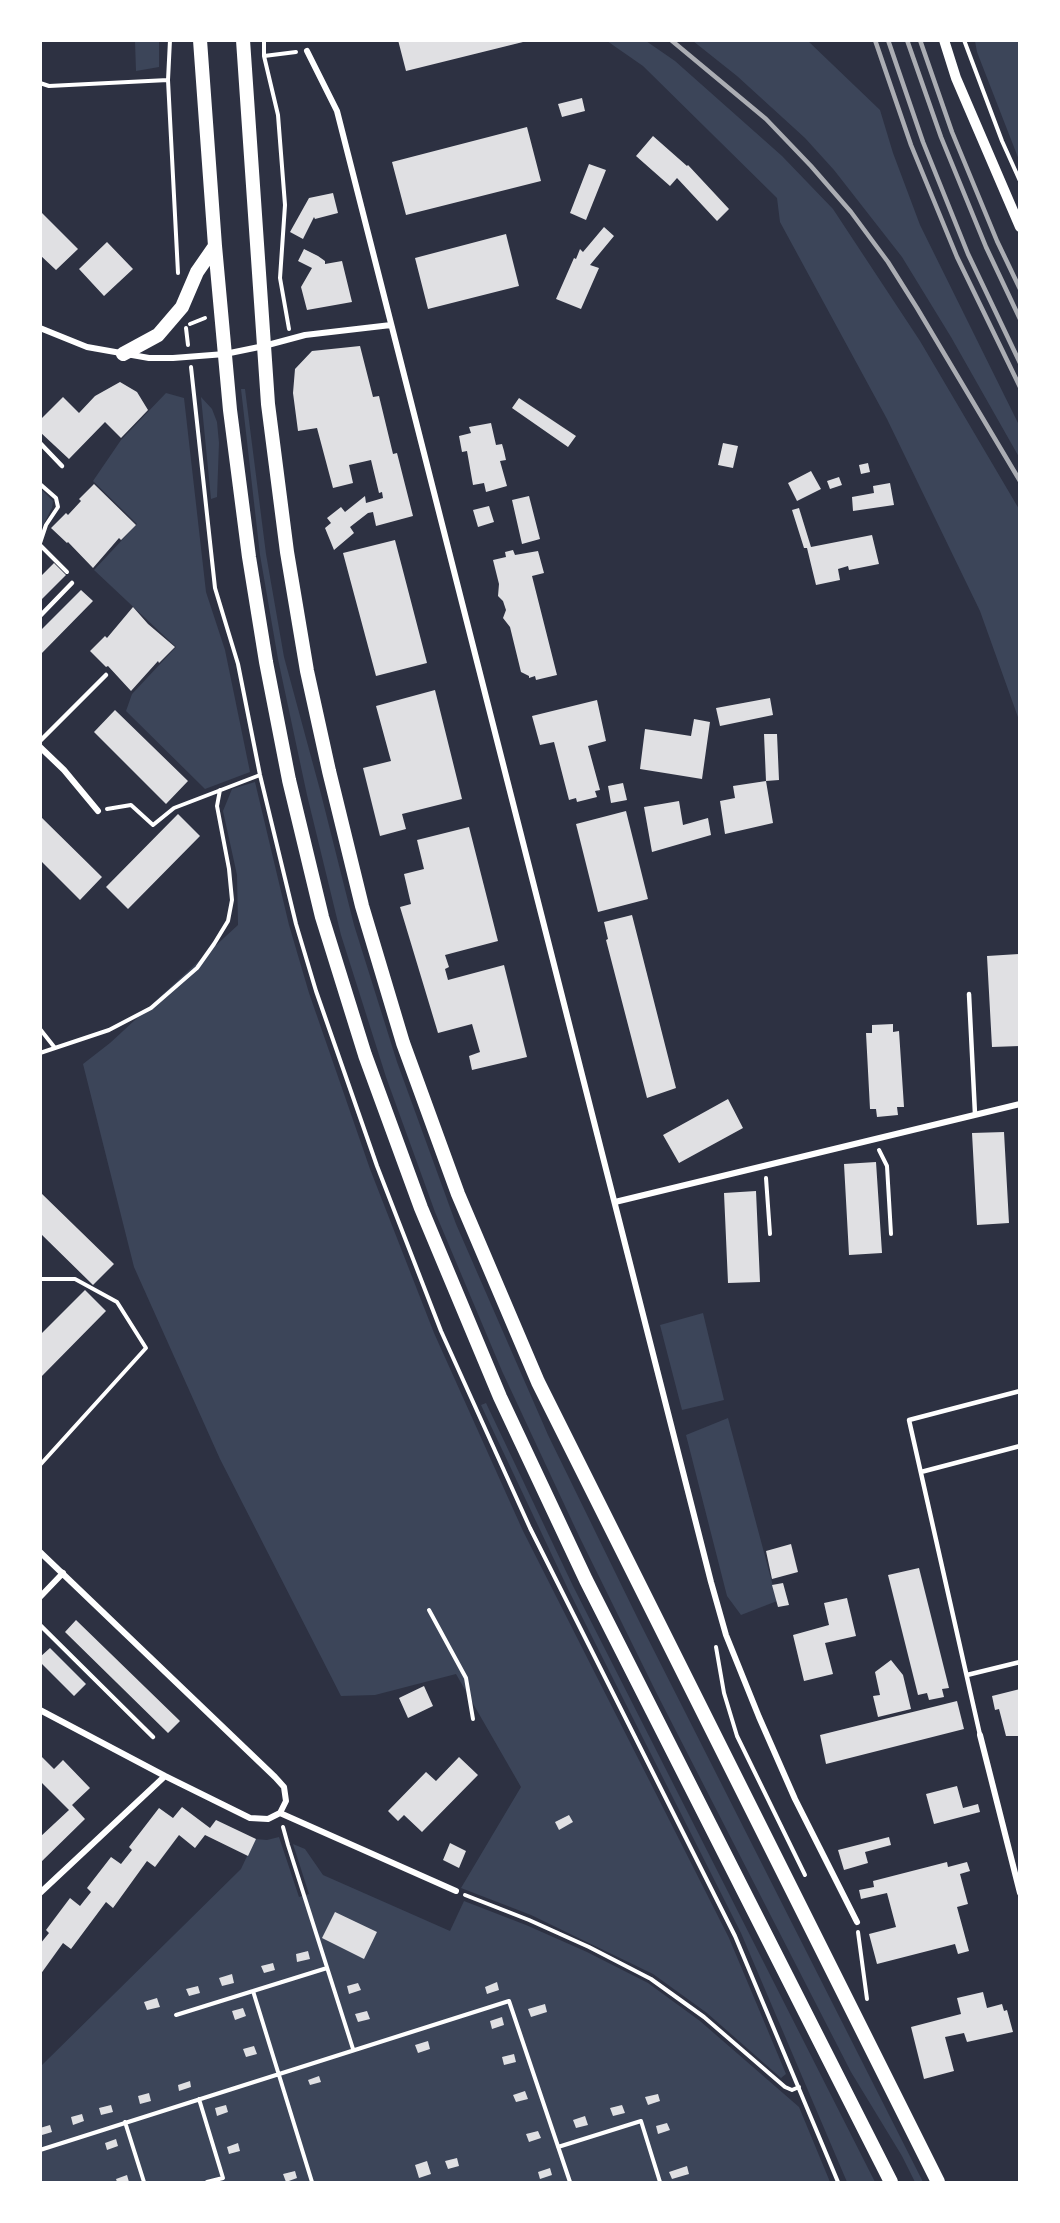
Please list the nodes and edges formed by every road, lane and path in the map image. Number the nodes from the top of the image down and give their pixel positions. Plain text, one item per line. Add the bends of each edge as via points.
1 (170, 40) edge
2 (200, 40) edge
3 (243, 40) edge
4 (264, 40) edge
5 (944, 40) edge
6 (964, 40) edge
7 (307, 51) joint
8 (264, 56) junction
9 (168, 80) junction
10 (40, 83) edge
11 (1020, 181) edge
12 (1020, 227) edge
13 (215, 246) junction
14 (182, 307) junction
15 (392, 325) junction
16 (42, 329) edge
17 (40, 338) edge
18 (290, 338) junction
19 (264, 346) junction
20 (123, 354) junction
21 (225, 354) junction
22 (190, 357) junction
23 (40, 443) edge
24 (62, 466) dead end
25 (40, 484) edge
26 (40, 544) edge
27 (72, 583) joint
28 (40, 616) edge
29 (106, 675) dead end
30 (40, 741) edge
31 (40, 747) edge
32 (260, 775) dead end
33 (220, 790) junction
34 (98, 811) joint
35 (969, 994) dead end
36 (40, 1029) edge
37 (55, 1048) junction
38 (40, 1053) edge
39 (1020, 1104) edge
40 (975, 1114) junction
41 (874, 1139) junction
42 (765, 1166) junction
43 (615, 1202) junction
44 (770, 1234) dead end
45 (891, 1234) dead end
46 (40, 1279) edge
47 (1020, 1391) edge
48 (1020, 1446) edge
49 (40, 1465) edge
50 (921, 1472) junction
51 (40, 1552) edge
52 (63, 1573) junction
53 (40, 1597) edge
54 (429, 1610) dead end
55 (40, 1625) edge
56 (726, 1635) junction
57 (1020, 1662) edge
58 (967, 1675) junction
59 (40, 1710) edge
60 (473, 1719) dead end
61 (980, 1735) joint
62 (153, 1737) dead end
63 (165, 1776) junction
64 (280, 1812) junction
65 (288, 1845) dead end
66 (806, 1875) dead end
67 (456, 1891) joint
68 (40, 1893) edge
69 (1020, 1893) edge
70 (857, 1922) joint
71 (327, 1968) junction
72 (857, 1979) dead end
73 (253, 1991) junction
74 (867, 1999) junction
75 (872, 2009) dead end
76 (176, 2015) dead end
77 (353, 2049) junction
78 (278, 2073) junction
79 (799, 2087) dead end
80 (199, 2099) junction
81 (125, 2122) junction
82 (558, 2147) junction
83 (40, 2150) edge
84 (144, 2182) edge
85 (207, 2182) edge
86 (312, 2182) edge
87 (570, 2182) edge
88 (660, 2182) edge
89 (891, 2182) edge
90 (938, 2182) edge

1 - 9 path
2 - 13 main road
3 - 19 main road
4 - 8 path
5 - 12 street
6 - 11 path
7 - 8 path
7 - 15 street via 337,111
8 - 18 path via 280,132 285,205 280,278
9 - 10 path via 49,86
9 - 14 path
13 - 14 main road
13 - 21 main road
14 - 20 main road via 158,335
14 - 22 path
15 - 18 street
15 - 43 street
16 - 17 street
16 - 20 street via 87,347
18 - 19 street
19 - 21 street
19 - 90 main road via 287,552 329,771 362,906 403,1043 458,1194 538,1382
20 - 22 street
21 - 22 street
21 - 89 main road via 249,557 276,715 322,917 364,1055 421,1208 491,1376 581,1569
23 - 24 lane
25 - 26 path via 56,498 58,507
26 - 27 path via 68,573
27 - 28 lane
29 - 30 lane
31 - 34 street
32 - 33 path
33 - 34 path via 174,808 153,825 131,805
33 - 37 path via 216,806 232,900 228,921 214,944 197,968 151,1008 109,1030
35 - 40 lane
36 - 37 path
37 - 38 path
39 - 40 street
40 - 41 street
41 - 42 street
41 - 45 path via 887,1166
42 - 43 street
42 - 44 path
43 - 56 street
46 - 49 path via 75,1279 117,1302 146,1348
47 - 50 lane via 909,1420
48 - 50 lane
50 - 58 lane
51 - 52 street
52 - 53 street
52 - 64 street via 275,1777 284,1787 286,1801
54 - 60 path via 466,1678
55 - 62 lane
56 - 66 path via 715,1648 737,1736
56 - 70 street via 795,1800
57 - 58 lane
58 - 61 lane
59 - 63 street
61 - 69 street
63 - 64 street via 250,1818 268,1820
63 - 68 street
64 - 67 street
65 - 71 path
67 - 79 path via 539,1924 651,1979 704,2017 785,2087
70 - 74 path
71 - 73 path
71 - 77 path
72 - 74 path
73 - 76 path
73 - 78 path
74 - 75 path
77 - 78 path
77 - 82 path via 509,2001
78 - 80 path
78 - 86 path
80 - 81 path
80 - 85 path via 223,2178
81 - 83 path
81 - 84 path
82 - 87 path
82 - 88 path via 641,2121

